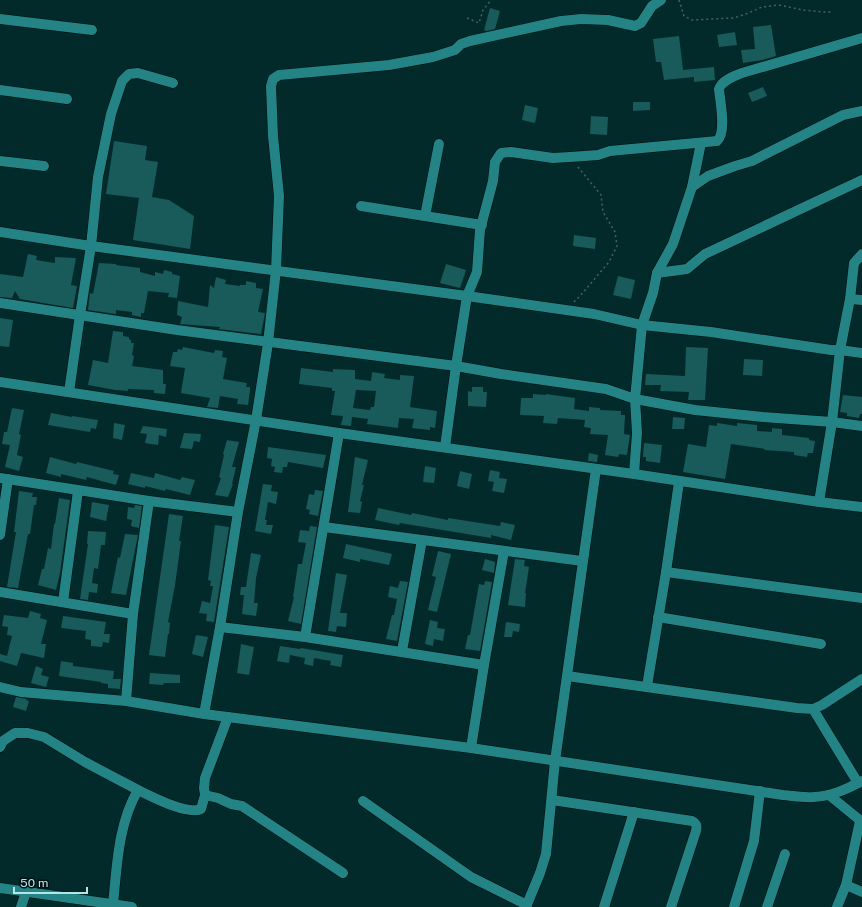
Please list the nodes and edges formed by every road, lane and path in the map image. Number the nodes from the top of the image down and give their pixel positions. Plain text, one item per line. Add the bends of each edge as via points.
1 (491, 0) edge
2 (661, 0) edge
3 (679, 0) edge
4 (833, 12) dead end
5 (467, 18) dead end
6 (0, 19) edge
7 (92, 30) dead end
8 (862, 38) edge
9 (173, 83) dead end
10 (0, 90) edge
11 (67, 99) dead end
12 (862, 111) edge
13 (701, 143) junction
14 (439, 144) dead end
15 (570, 157) junction
16 (0, 161) edge
17 (44, 166) dead end
18 (862, 180) edge
19 (692, 187) junction
20 (361, 206) dead end
21 (425, 216) junction
22 (482, 225) junction
23 (0, 232) edge
24 (92, 246) junction
25 (862, 254) edge
26 (276, 270) junction
27 (657, 273) junction
28 (467, 296) junction
29 (850, 299) junction
30 (862, 300) edge
31 (0, 303) edge
32 (564, 310) junction
33 (80, 315) junction
34 (642, 325) junction
35 (268, 343) junction
36 (840, 350) junction
37 (862, 353) edge
38 (456, 366) junction
39 (0, 382) edge
40 (69, 392) junction
41 (635, 399) junction
42 (256, 420) junction
43 (832, 422) junction
44 (862, 426) edge
45 (339, 433) junction
46 (445, 447) junction
47 (596, 469) junction
48 (634, 474) junction
49 (4, 478) edge
50 (679, 482) junction
51 (78, 491) junction
52 (149, 501) junction
53 (819, 502) junction
54 (862, 507) edge
55 (238, 512) junction
56 (324, 527) junction
57 (0, 535) edge
58 (422, 540) junction
59 (504, 551) junction
60 (582, 561) junction
61 (666, 572) junction
62 (0, 592) edge
63 (862, 598) edge
64 (62, 602) junction
65 (133, 614) junction
66 (658, 617) junction
67 (220, 627) junction
68 (305, 637) junction
69 (821, 644) dead end
70 (402, 651) junction
71 (484, 665) junction
72 (567, 676) junction
73 (862, 679) edge
74 (647, 686) junction
75 (0, 687) edge
76 (126, 702) junction
77 (813, 709) junction
78 (204, 714) junction
79 (228, 717) junction
80 (0, 747) edge
81 (471, 748) junction
82 (555, 761) junction
83 (860, 782) edge
84 (138, 790) junction
85 (760, 792) junction
86 (205, 795) junction
87 (829, 795) junction
88 (552, 800) junction
89 (363, 801) dead end
90 (634, 812) junction
91 (861, 821) edge
92 (785, 854) dead end
93 (343, 873) dead end
94 (846, 886) junction
95 (0, 888) edge
96 (26, 892) junction
97 (862, 892) edge
98 (113, 904) junction
99 (97, 905) edge
100 (527, 906) edge
101 (21, 907) edge
102 (132, 907) edge
103 (604, 907) edge
104 (672, 907) edge
105 (734, 907) edge
106 (767, 907) edge
107 (837, 907) edge

1 - 5 path via 483,10 480,23
2 - 26 street via 652,6 641,24 635,26 608,20 562,21 470,41 461,44 455,50 433,57 389,65 279,74 273,79 272,86 278,196
3 - 4 path via 684,16 692,20 734,18 771,6
6 - 7 street
8 - 13 street via 728,79 719,89 722,135 717,141
9 - 24 street via 138,73 129,74 122,81 111,114 98,177
10 - 11 street
12 - 19 street via 844,115 752,161 708,176
13 - 15 street
13 - 19 street
14 - 21 street
15 - 22 street via 500,153 495,162
15 - 32 path via 600,195 603,212 615,232 617,246 609,262 580,296
16 - 17 street
18 - 27 street via 705,254 687,269
19 - 27 street via 672,244
20 - 21 street
21 - 22 street
22 - 28 street via 477,272
23 - 24 street
24 - 26 street
24 - 33 street
25 - 29 street via 854,263
26 - 28 street
26 - 35 street
27 - 34 street
28 - 32 street
28 - 38 street
29 - 30 street
29 - 36 street
31 - 33 street
32 - 34 street
33 - 35 street
33 - 40 street
34 - 36 street
34 - 41 street
35 - 38 street
35 - 42 street
36 - 37 street
36 - 43 street
38 - 41 street via 606,389
38 - 46 street
39 - 40 street
40 - 42 street
41 - 43 street via 695,410
41 - 48 street via 637,433
42 - 45 street
42 - 55 street
43 - 44 street
43 - 53 street
45 - 46 street
45 - 56 street
46 - 47 street
47 - 48 street
47 - 60 street
48 - 50 street
49 - 51 street
49 - 57 street
50 - 53 street
50 - 61 street
51 - 52 street
51 - 64 street
52 - 55 street
52 - 65 street
53 - 54 street
55 - 67 street
56 - 58 street
56 - 68 street
58 - 59 street
58 - 70 street
59 - 60 street
59 - 71 street
60 - 72 street
61 - 63 street
61 - 66 street
62 - 64 street
64 - 65 street
65 - 76 street
66 - 69 street
66 - 74 street
67 - 68 street
67 - 78 street
68 - 70 street
70 - 71 street
71 - 81 street
72 - 74 street
72 - 82 street
73 - 77 street
74 - 77 street
75 - 76 street via 21,692
76 - 78 street
77 - 83 street
78 - 79 street
79 - 81 street
79 - 86 street via 205,778
80 - 84 street via 3,741 15,733 44,737
81 - 82 street
82 - 85 street
82 - 88 street
83 - 87 street
84 - 86 street via 195,811 201,809
84 - 98 street via 131,802 118,855
85 - 87 street via 813,798
85 - 105 street via 754,841
86 - 93 street via 242,806
87 - 91 street
88 - 90 street
88 - 100 street via 546,854
89 - 100 street via 471,877
90 - 103 street
90 - 104 street via 692,821 697,826
91 - 94 street
92 - 106 street
94 - 97 street
94 - 107 street
95 - 96 street
96 - 99 street
96 - 101 street
98 - 99 street
98 - 102 street

